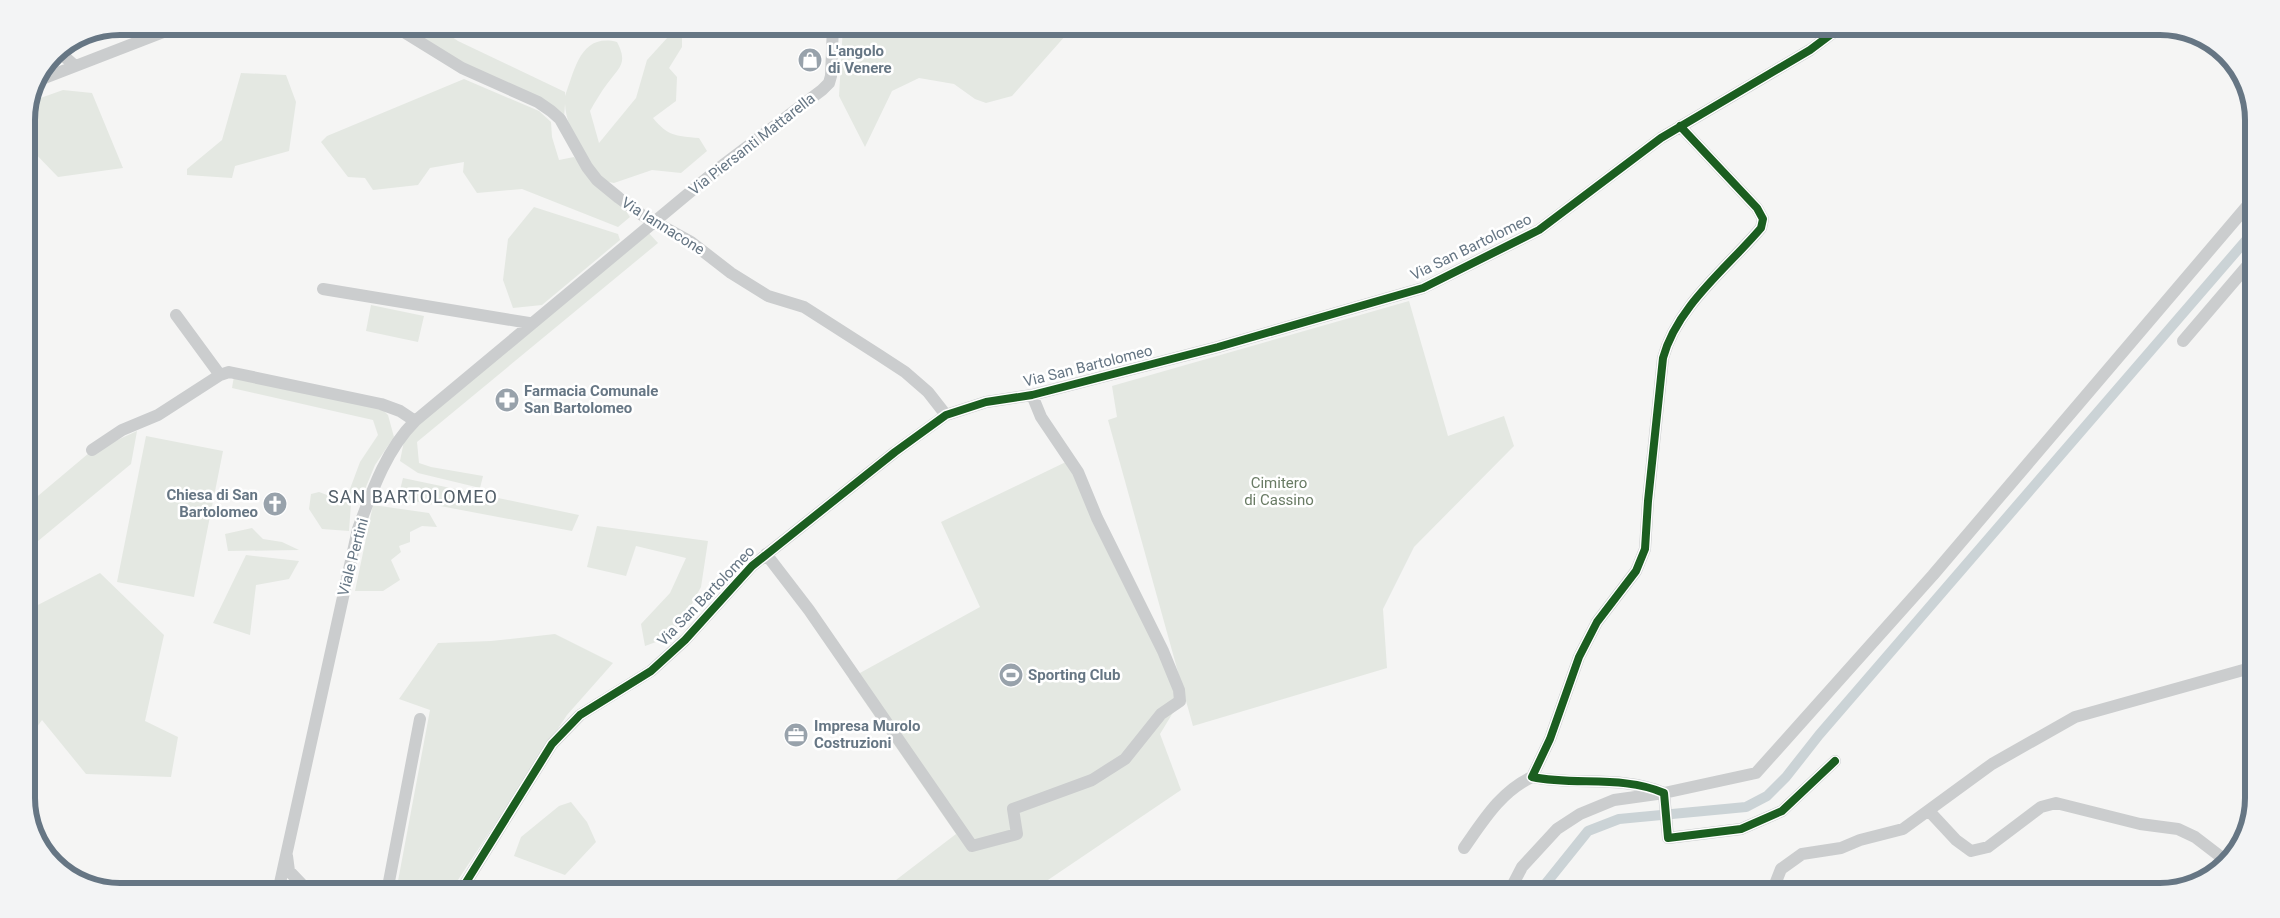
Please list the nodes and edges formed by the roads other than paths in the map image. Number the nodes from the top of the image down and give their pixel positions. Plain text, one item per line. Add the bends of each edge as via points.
1 (155, 35) edge
2 (409, 35) edge
3 (833, 35) edge
4 (1830, 35) edge
5 (64, 56) edge
6 (74, 65) junction
7 (47, 77) edge
8 (1680, 126) junction
9 (2245, 209) edge
10 (654, 222) junction
11 (2245, 269) edge
12 (323, 288) dead end
13 (176, 315) dead end
14 (529, 323) junction
15 (2183, 341) dead end
16 (220, 375) junction
17 (1032, 395) junction
18 (946, 415) junction
19 (415, 421) junction
20 (92, 450) dead end
21 (766, 554) junction
22 (2245, 670) edge
23 (420, 719) dead end
24 (1835, 761) dead end
25 (1532, 777) junction
26 (1664, 793) junction
27 (1928, 812) junction
28 (1464, 848) dead end
29 (286, 852) junction
30 (2221, 856) edge
31 (280, 883) edge
32 (300, 883) edge
33 (389, 883) edge
34 (466, 883) edge
35 (1514, 883) edge
36 (1776, 883) edge

1 - 6 street
2 - 10 street, Via Iannacone via 462,68 551,111 560,119 586,167 597,180
3 - 10 street, Via Piersanti Mattarella via 831,73 826,86
4 - 8 street, Via San Bartolomeo
5 - 6 street
6 - 7 street
8 - 17 street, Via San Bartolomeo via 1539,230 1423,288 1218,348
8 - 25 street via 1757,208 1763,220 1760,228 1699,297 1669,337 1662,366 1645,549 1636,570 1598,622 1579,657 1550,739
9 - 26 street via 1933,575 1756,772
10 - 14 street, Viale Pertini
10 - 18 street, Via Iannacone via 691,242 768,296 804,307 905,372 928,392
11 - 15 street
12 - 14 street
13 - 16 street
14 - 19 street, Viale Pertini
16 - 19 street via 229,372 381,404
16 - 20 street via 158,416 122,430
17 - 18 street, Via San Bartolomeo via 986,402
17 - 21 street via 1041,417 1078,472 1097,518 1163,651 1180,690 1180,701 1161,714 1125,759 1092,780 1013,809 1017,834 972,846 809,610
18 - 21 street, Via San Bartolomeo
19 - 29 street, Viale Pertini via 379,475 358,529
21 - 34 street, Via San Bartolomeo via 685,640 651,671 580,715 552,744
22 - 27 street via 2074,718 1992,764
23 - 33 street
24 - 26 street via 1782,811 1741,829 1668,838
25 - 26 street via 1552,781 1646,785
25 - 28 street via 1520,782 1493,807
26 - 35 street via 1614,800 1580,814 1557,829 1522,867
27 - 30 street via 1972,851 1988,847 2041,808 2056,803 2140,824 2178,829
27 - 36 street via 1897,832 1841,848 1802,854 1781,869
29 - 31 street, Viale Pertini
29 - 32 street via 289,871

